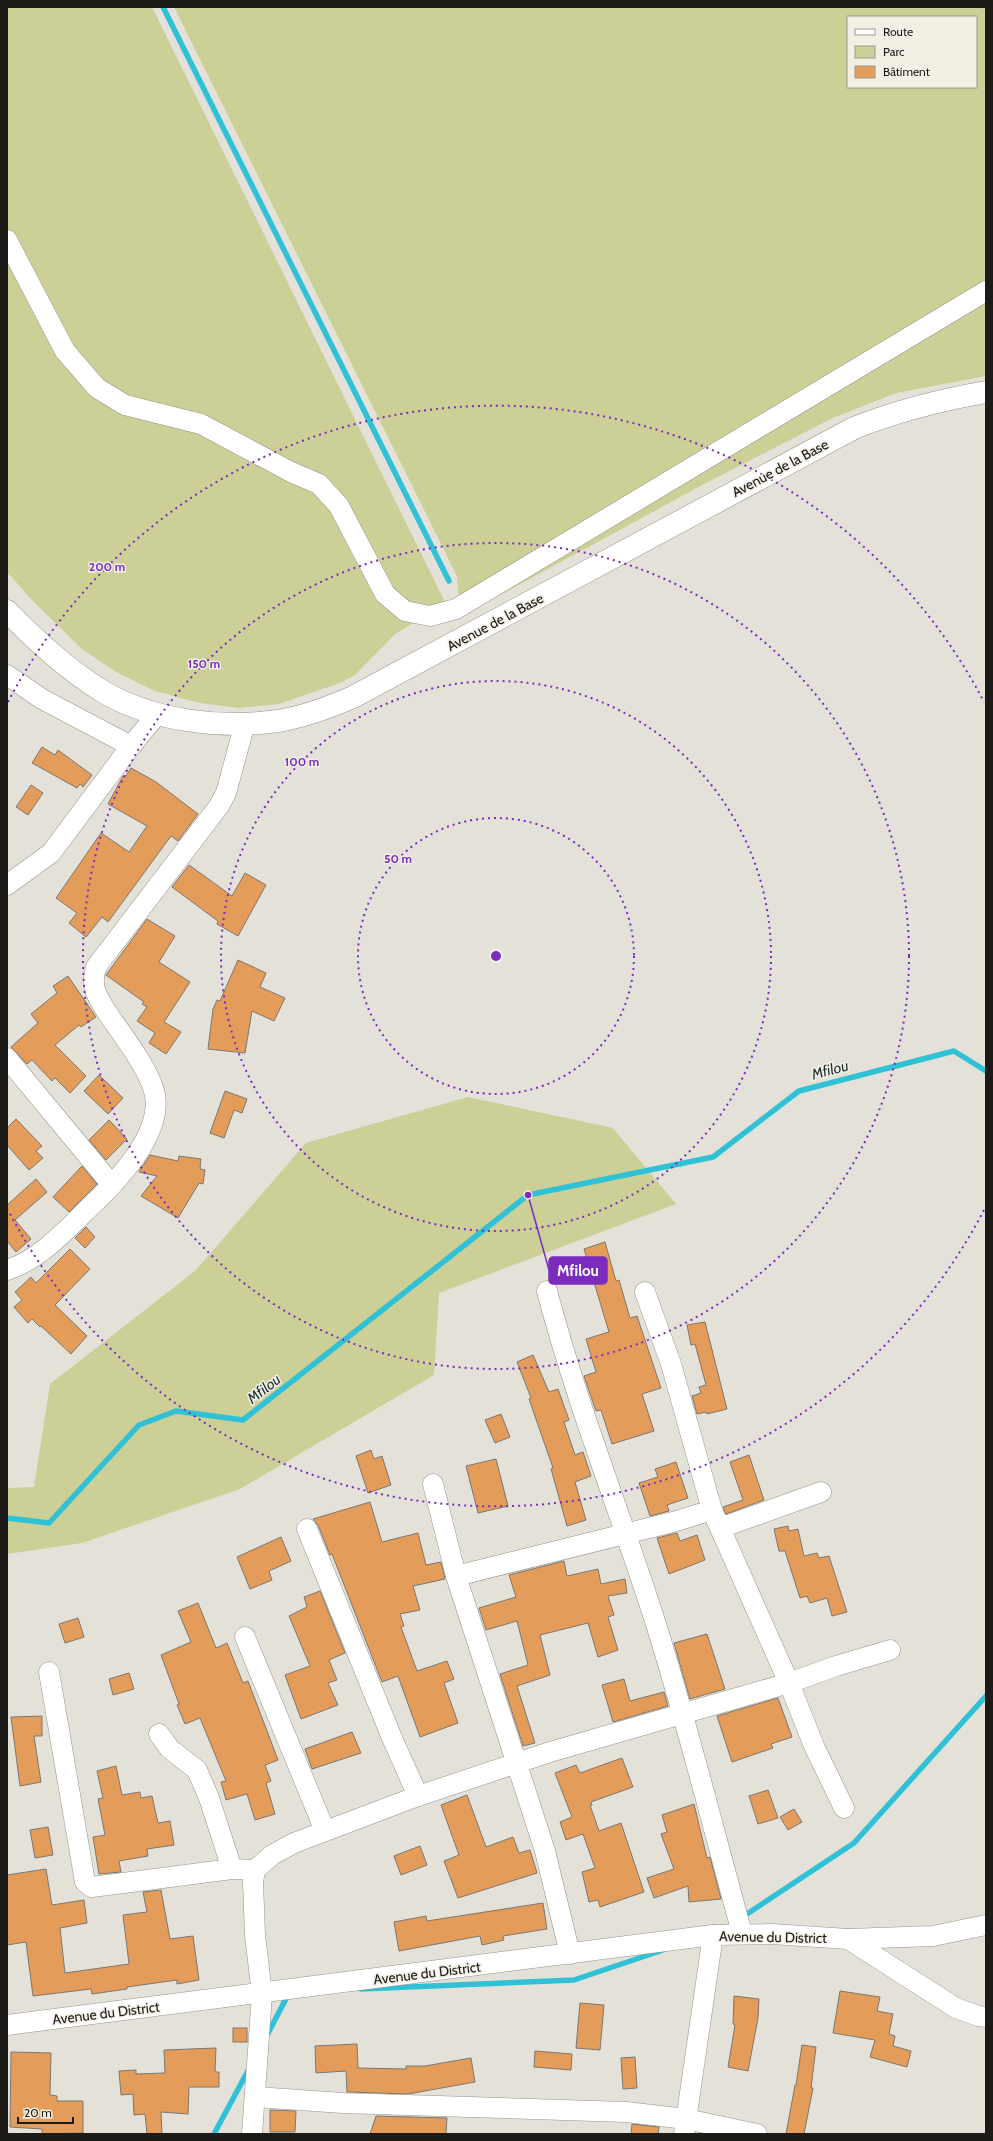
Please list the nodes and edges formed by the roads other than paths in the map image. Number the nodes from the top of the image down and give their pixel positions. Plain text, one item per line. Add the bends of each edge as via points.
1 (7, 240) edge
2 (986, 291) edge
3 (986, 392) edge
4 (7, 611) edge
5 (7, 675) edge
6 (158, 713) junction
7 (245, 723) junction
8 (131, 746) junction
9 (7, 884) edge
10 (7, 1058) edge
11 (112, 1186) junction
12 (7, 1270) edge
13 (547, 1291) dead end
14 (645, 1292) dead end
15 (433, 1484) dead end
16 (821, 1492) dead end
17 (712, 1510) junction
18 (720, 1528) junction
19 (307, 1529) dead end
20 (626, 1532) junction
21 (456, 1576) junction
22 (245, 1637) dead end
23 (890, 1650) dead end
24 (49, 1672) dead end
25 (789, 1683) junction
26 (682, 1714) junction
27 (159, 1734) dead end
28 (517, 1764) junction
29 (418, 1796) junction
30 (844, 1808) dead end
31 (325, 1831) junction
32 (232, 1869) junction
33 (255, 1870) junction
34 (986, 1925) edge
35 (742, 1933) junction
36 (713, 1935) junction
37 (848, 1939) junction
38 (570, 1954) junction
39 (262, 1994) junction
40 (986, 2017) edge
41 (7, 2025) edge
42 (256, 2098) junction
43 (685, 2126) edge
44 (252, 2134) edge
45 (757, 2134) edge

1 - 2 street via 65,351 98,388 125,405 201,424 319,484 339,506 385,594 405,610 430,616 456,609
3 - 7 main road, Avenue de la Base via 896,412 854,428 353,698 279,721
4 - 6 main road, Avenue de la Base via 43,648 102,691 128,704
5 - 8 street via 42,699
6 - 7 main road, Avenue de la Base via 206,722
6 - 8 street
7 - 11 street via 226,793 219,806 96,967 93,977 97,997 138,1059 155,1095 155,1116 149,1133
8 - 9 street via 51,853
10 - 11 street
11 - 12 street via 52,1243 20,1266
13 - 20 street via 577,1394
14 - 17 street via 671,1364
15 - 21 street
16 - 18 street
17 - 18 street
17 - 20 street
18 - 25 street
19 - 29 street
20 - 21 street
20 - 26 street
21 - 28 street
22 - 31 street
23 - 25 street
24 - 32 street via 85,1882 92,1887
25 - 26 street
25 - 30 street via 814,1746
26 - 28 street
26 - 35 street
27 - 32 street via 170,1749 197,1770 210,1798
28 - 29 street
28 - 38 street via 545,1851
29 - 31 street
31 - 33 street via 294,1843
32 - 33 street
33 - 39 street via 254,1928
34 - 37 street, Avenue du District via 933,1936
35 - 36 street, Avenue du District
35 - 37 street, Avenue du District
36 - 38 street, Avenue du District
36 - 43 street
37 - 40 street, Avenue du District via 956,2008
38 - 39 street, Avenue du District
39 - 41 street, Avenue du District
39 - 42 street
42 - 43 street via 626,2112
42 - 44 street
43 - 45 street

